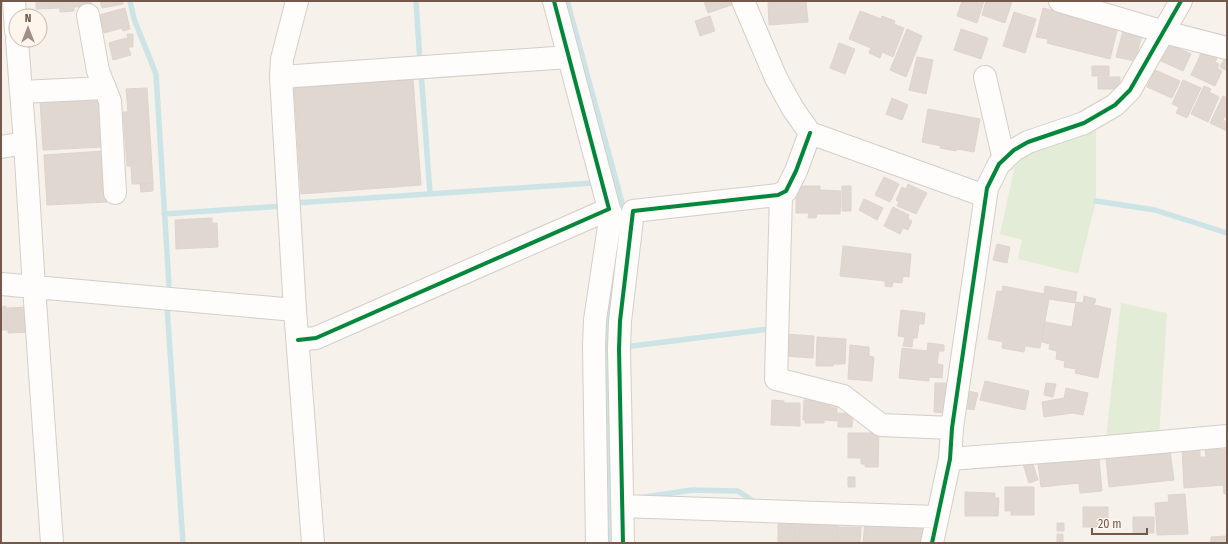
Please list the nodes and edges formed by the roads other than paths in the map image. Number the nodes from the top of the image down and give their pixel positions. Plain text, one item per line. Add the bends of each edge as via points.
1 (297, 1) edge
2 (554, 1) edge
3 (743, 1) edge
4 (1060, 1) edge
5 (1181, 1) edge
6 (88, 14) dead end
7 (1164, 32) junction
8 (18, 48) edge
9 (1227, 48) edge
10 (569, 57) junction
11 (281, 77) junction
12 (985, 77) dead end
13 (105, 88) junction
14 (21, 92) junction
15 (810, 133) junction
16 (25, 144) junction
17 (1, 147) edge
18 (1004, 160) junction
19 (115, 193) dead end
20 (781, 194) junction
21 (985, 196) junction
22 (619, 212) junction
23 (1, 284) edge
24 (34, 287) junction
25 (295, 310) junction
26 (298, 340) junction
27 (952, 428) junction
28 (1227, 436) edge
29 (950, 459) junction
30 (622, 506) junction
31 (937, 517) junction
32 (52, 543) edge
33 (313, 543) edge
34 (597, 543) edge
35 (623, 543) edge
36 (932, 543) edge

1 - 11 street via 282,59
2 - 10 street
3 - 15 street via 776,78
4 - 7 street
5 - 7 street
6 - 13 street via 98,71
7 - 9 street
7 - 18 street via 1130,90 1115,105 1084,122 1028,142
8 - 14 street
10 - 11 street
10 - 22 street
11 - 25 street
12 - 18 street
13 - 14 street
13 - 19 street via 110,101
14 - 16 street
15 - 20 street via 796,171 786,191
15 - 21 street
16 - 17 street
16 - 24 street
18 - 21 street via 999,164 986,188
20 - 22 street
20 - 27 street via 776,380 843,396 881,425
21 - 27 street
22 - 26 street via 316,338
22 - 30 street
22 - 34 street via 595,320
23 - 24 street
24 - 25 street
24 - 32 street
25 - 26 street
26 - 33 street
27 - 29 street
28 - 29 street
29 - 31 street
30 - 31 street
30 - 35 street
31 - 36 street

